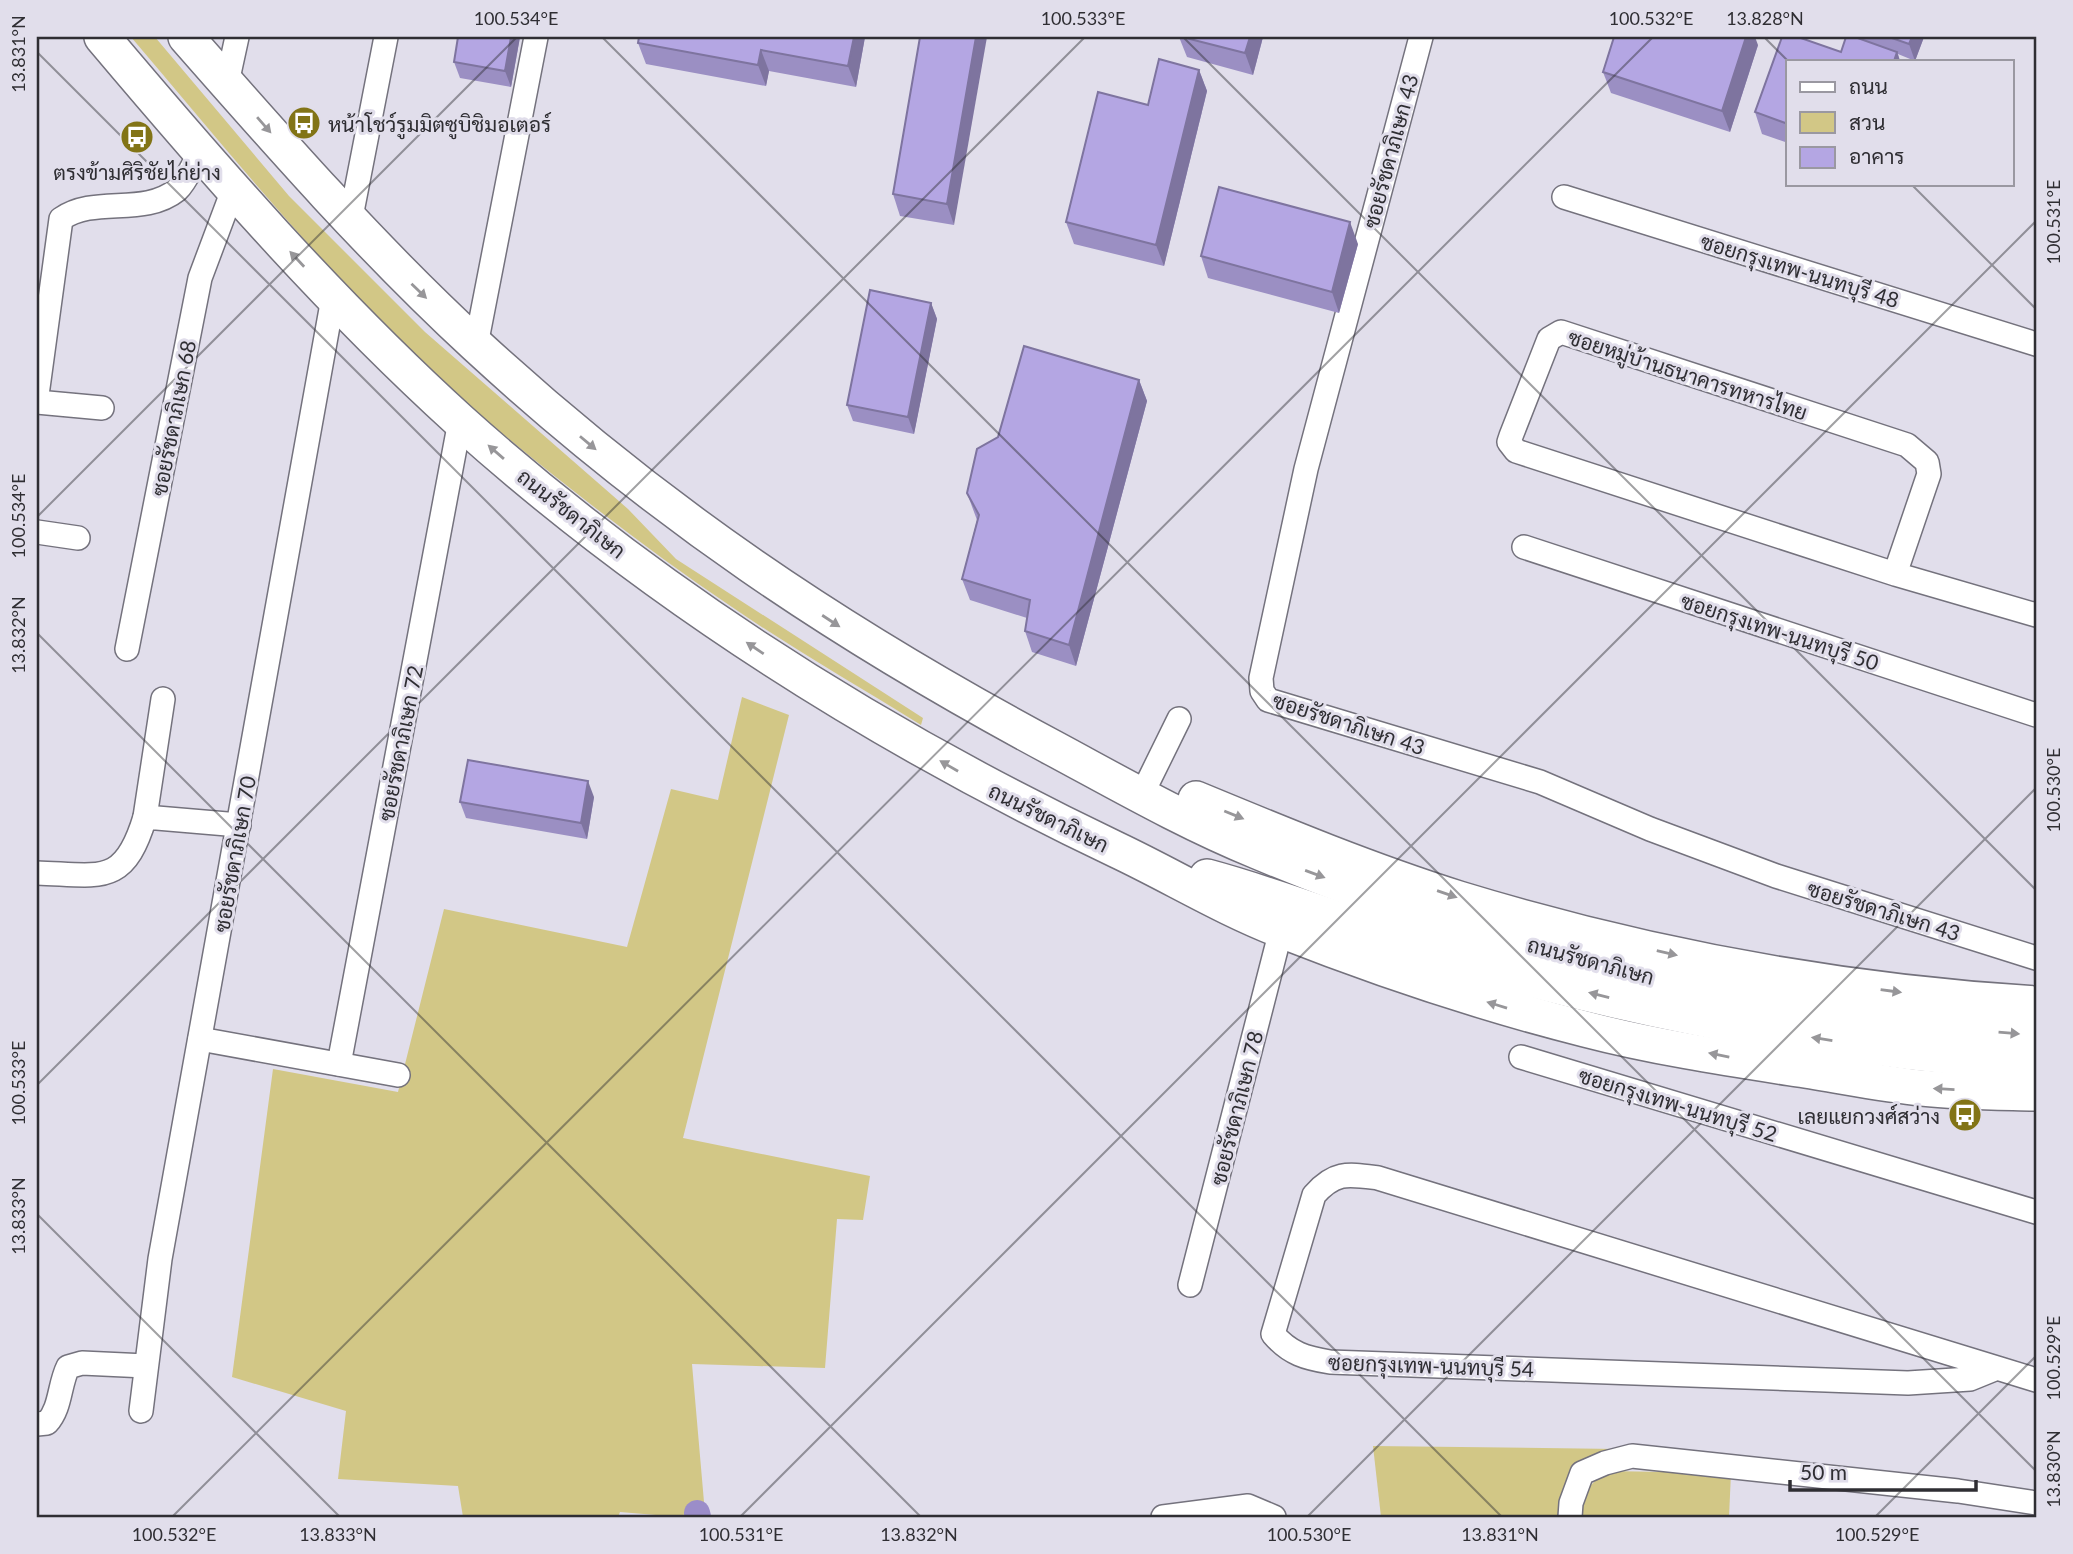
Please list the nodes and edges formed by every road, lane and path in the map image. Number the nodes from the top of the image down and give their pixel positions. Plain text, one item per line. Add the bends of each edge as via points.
1 (102, 37) edge
2 (186, 37) edge
3 (237, 37) edge
4 (386, 37) edge
5 (536, 37) edge
6 (1421, 37) edge
7 (227, 83) junction
8 (200, 153) junction
9 (233, 190) junction
10 (1564, 197) dead end
11 (349, 222) junction
12 (333, 298) junction
13 (2036, 344) edge
14 (476, 345) junction
15 (37, 395) edge
16 (37, 402) edge
17 (103, 408) dead end
18 (460, 421) junction
19 (37, 532) edge
20 (78, 538) dead end
21 (1524, 547) dead end
22 (1895, 573) junction
23 (2036, 615) edge
24 (127, 649) dead end
25 (163, 699) dead end
26 (2036, 715) edge
27 (1179, 719) dead end
28 (1055, 749) junction
29 (1149, 780) junction
30 (145, 817) junction
31 (239, 825) junction
32 (1142, 862) junction
33 (37, 873) edge
34 (1281, 930) junction
35 (1455, 940) junction
36 (2036, 958) edge
37 (2036, 1004) edge
38 (2036, 1035) edge
39 (200, 1039) junction
40 (1521, 1057) dead end
41 (2036, 1063) edge
42 (339, 1064) junction
43 (398, 1075) dead end
44 (2036, 1093) edge
45 (2036, 1212) edge
46 (1190, 1285) dead end
47 (146, 1366) junction
48 (1997, 1368) junction
49 (2036, 1380) edge
50 (141, 1411) dead end
51 (37, 1424) edge
52 (2036, 1503) edge
53 (1163, 1517) edge
54 (1274, 1517) edge
55 (1570, 1517) edge

1 - 8 main road, ถนนรัชดาภิเษก
2 - 7 main road, ถนนรัชดาภิเษก
3 - 7 street
4 - 11 street
5 - 14 street
6 - 36 street, ซอยรัชดาภิเษก 43 via 1306,469 1261,678 1268,700 1540,782 1776,876
7 -> 11 main road, ถนนรัชดาภิเษก
8 - 9 main road, ถนนรัชดาภิเษก
8 - 15 street via 178,190 158,200 90,206 61,219
12 -> 9 main road, ถนนรัชดาภิเษก
9 - 24 street, ซอยรัชดาภิเษก 68 via 200,278
10 - 13 street, ซอยกรุงเทพ-นนทบุรี 48
11 -> 14 main road, ถนนรัชดาภิเษก
12 - 18 main road, ถนนรัชดาภิเษก
12 - 31 street, ซอยรัชดาภิเษก 70
14 -> 28 main road, ถนนรัชดาภิเษก via 585,440 723,548 908,668
16 - 17 street
32 -> 18 main road, ถนนรัชดาภิเษก via 987,787 766,656 589,529
18 - 42 street, ซอยรัชดาภิเษก 72
19 - 20 street
21 - 26 street, ซอยกรุงเทพ-นนทบุรี 50
22 - 22 street, ซอยหมู่บ้านธนาคารทหารไทย via 1929,474 1927,462 1907,444 1561,332 1549,339 1511,436 1509,443 1516,451
22 - 23 street, ซอยหมู่บ้านธนาคารทหารไทย
25 - 30 street
27 - 29 street
28 - 29 main road, ถนนรัชดาภิเษก
28 -> 35 main road, ถนนรัชดาภิเษก via 1165,809
29 -> 37 main road, ถนนรัชดาภิเษก via 1324,851 1446,894 1594,935 1826,982
30 - 31 street
30 - 33 street via 126,862 104,875
31 - 39 street, ซอยรัชดาภิเษก 70
32 - 34 main road, ถนนรัชดาภิเษก
32 - 35 main road, ถนนรัชดาภิเษก
44 -> 34 main road, ถนนรัชดาภิเษก via 1921,1088 1591,1031 1433,984
34 - 46 street, ซอยรัชดาภิเษก 78
35 -> 38 main road, ถนนรัชดาภิเษก via 1708,990 1883,1018
41 -> 35 main road, ถนนรัชดาภิเษก via 1841,1042 1601,996
39 - 42 street
39 - 47 street, ซอยรัชดาภิเษก 70 via 160,1259
40 - 45 street, ซอยกรุงเทพ-นนทบุรี 52
42 - 43 street
47 - 50 street, ซอยรัชดาภิเษก 70
47 - 51 street via 82,1363 68,1367 54,1415 47,1423
48 - 48 street, ซอยกรุงเทพ-นนทบุรี 54 via 1970,1379 1908,1383 1331,1362 1301,1357 1273,1334 1314,1195 1328,1179 1349,1174 1378,1178
48 - 49 street, ซอยกรุงเทพ-นนทบุรี 54
52 - 55 street via 1632,1457 1581,1473
53 - 54 street via 1248,1506

